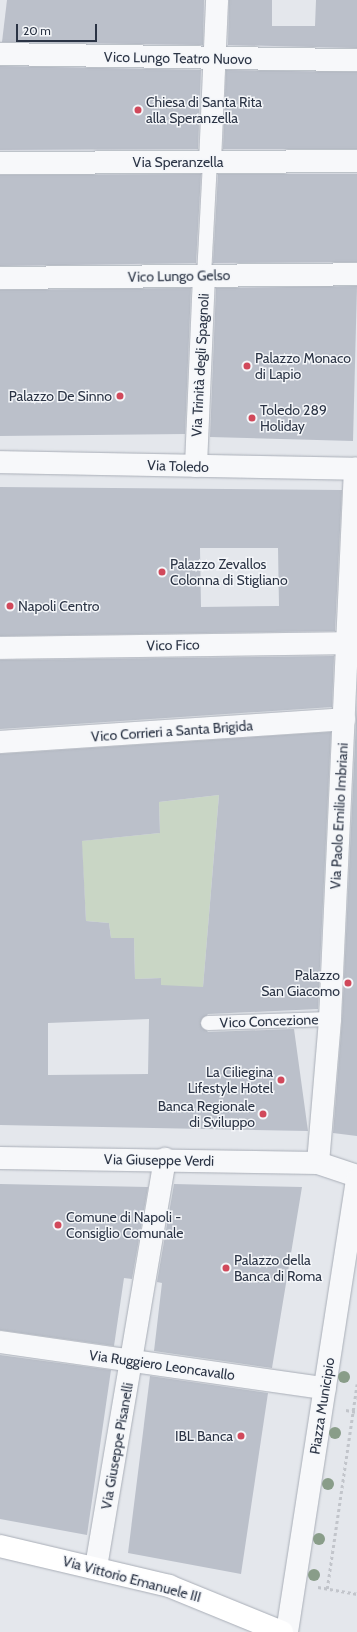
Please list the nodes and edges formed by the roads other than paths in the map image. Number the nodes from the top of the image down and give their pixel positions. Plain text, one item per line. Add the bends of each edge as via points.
1 (217, 0) edge
2 (0, 54) edge
3 (214, 60) junction
4 (357, 60) edge
5 (357, 161) edge
6 (210, 162) junction
7 (0, 163) edge
8 (357, 274) edge
9 (204, 276) junction
10 (0, 278) edge
11 (0, 462) edge
12 (196, 466) junction
13 (356, 469) edge
14 (347, 643) junction
15 (0, 648) edge
16 (344, 719) junction
17 (0, 742) edge
18 (330, 1019) junction
19 (208, 1024) dead end
20 (0, 1158) edge
21 (165, 1159) junction
22 (318, 1163) junction
23 (357, 1176) edge
24 (357, 1180) edge
25 (0, 1342) edge
26 (131, 1361) junction
27 (325, 1388) junction
28 (0, 1546) edge
29 (96, 1567) junction
30 (282, 1632) edge
31 (287, 1632) edge

1 - 3 street, Via Trinità degli Spagnoli
2 - 3 street, Vico Lungo Teatro Nuovo
3 - 4 street, Vico Lungo Teatro Nuovo
3 - 6 street, Via Trinità degli Spagnoli
5 - 6 street, Via Speranzella
6 - 7 street, Via Speranzella
6 - 9 lane, Via Trinità degli Spagnoli
8 - 9 street, Vico Lungo Gelso
9 - 10 street, Vico Lungo Gelso
9 - 12 street, Via Trinità degli Spagnoli
11 - 12 street, Via Toledo
12 - 13 street, Via Toledo
13 - 14 street, Via Paolo Emilio Imbriani
14 - 15 street, Vico Fico
14 - 16 street, Via Paolo Emilio Imbriani
16 - 17 street, Vico Corrieri a Santa Brigida
16 - 18 street, Via Paolo Emilio Imbriani
18 - 19 lane, Vico Concezione
18 - 22 street, Via Paolo Emilio Imbriani
20 - 21 street, Via Giuseppe Verdi
21 - 22 street, Via Giuseppe Verdi
21 - 26 street, Via Giuseppe Pisanelli
22 - 23 street
24 - 27 street, Piazza Municipio
25 - 26 street, Via Ruggiero Leoncavallo
26 - 27 street, Via Ruggiero Leoncavallo
26 - 29 street, Via Giuseppe Pisanelli
27 - 31 street, Piazza Municipio
28 - 29 street, Via Vittorio Emanuele III
29 - 30 street, Via Vittorio Emanuele III via 205,1598

